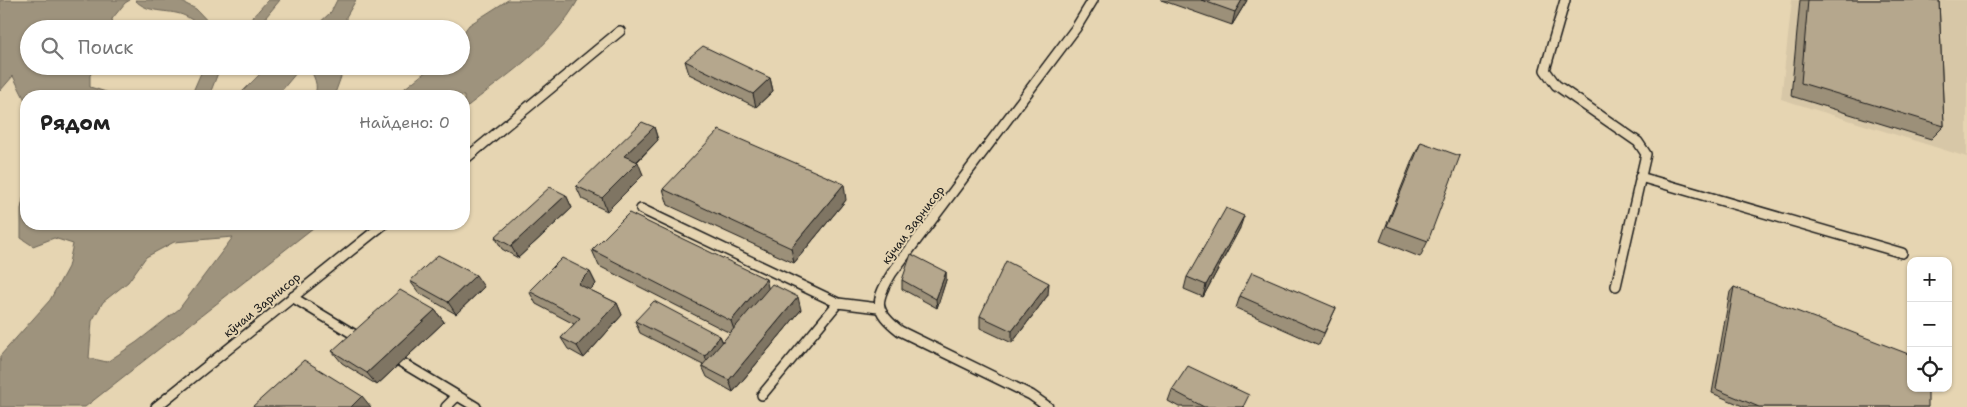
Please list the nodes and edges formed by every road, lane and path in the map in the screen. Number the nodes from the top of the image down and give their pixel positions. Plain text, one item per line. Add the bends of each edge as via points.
1 (1093, 0) edge
2 (1565, 0) edge
3 (620, 31) dead end
4 (470, 155) edge
5 (1640, 177) junction
6 (641, 209) dead end
7 (376, 230) edge
8 (1902, 253) dead end
9 (1616, 286) dead end
10 (292, 297) junction
11 (838, 303) junction
12 (878, 308) junction
13 (366, 341) edge
14 (383, 351) edge
15 (762, 395) dead end
16 (457, 396) junction
17 (156, 407) edge
18 (446, 407) edge
19 (476, 407) edge
20 (1048, 407) edge

1 - 12 lane, кӯчаи Зарнисор via 1076,28 892,273 880,292
2 - 5 lane via 1545,70 1556,85 1638,142 1646,154
3 - 4 lane
5 - 8 lane
5 - 9 lane
6 - 11 lane
7 - 10 lane, кӯчаи Зарнисор
10 - 13 lane
10 - 17 lane, кӯчаи Зарнисор
11 - 12 lane
11 - 15 lane
12 - 20 lane via 885,320 900,331 1031,394
14 - 16 lane
16 - 18 lane
16 - 19 lane

